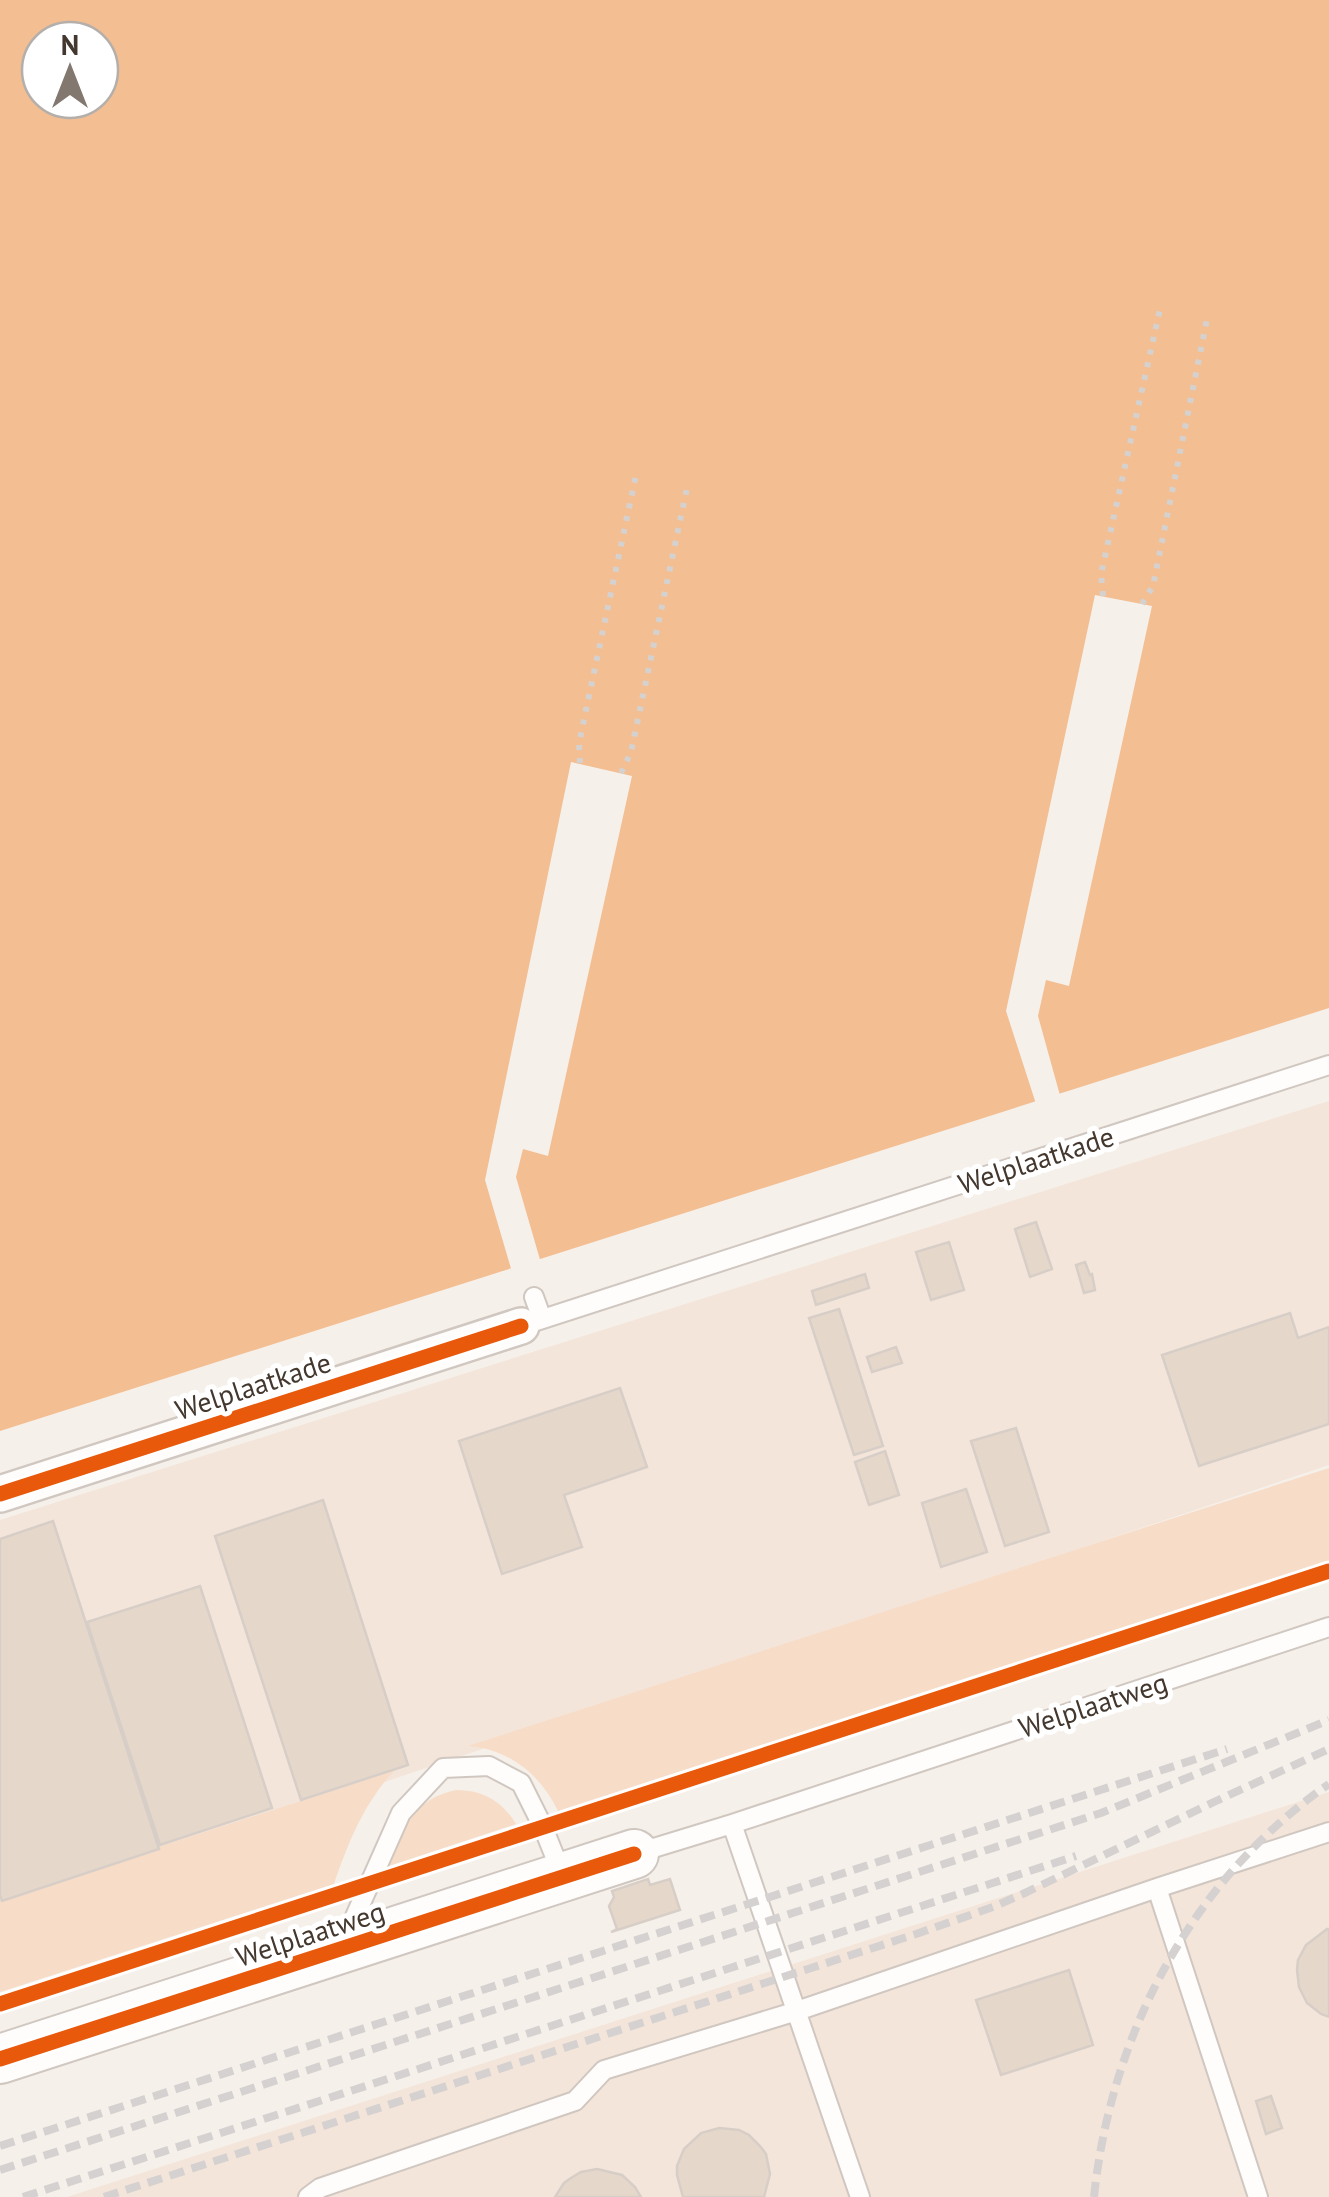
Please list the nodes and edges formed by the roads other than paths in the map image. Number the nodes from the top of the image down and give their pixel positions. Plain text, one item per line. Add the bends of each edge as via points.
1 (1329, 1065) edge
2 (532, 1314) joint
3 (0, 1494) edge
4 (1329, 1627) edge
5 (732, 1824) junction
6 (1329, 1832) edge
7 (634, 1854) joint
8 (563, 1878) junction
9 (1157, 1888) junction
10 (339, 1951) junction
11 (797, 2011) junction
12 (0, 2059) edge
13 (308, 2197) edge
14 (860, 2197) edge
15 (1258, 2197) edge

1 - 2 lane, Welplaatkade via 1061,1142
2 - 3 street, Welplaatkade
4 - 5 lane, Welplaatweg
5 - 7 lane, Welplaatweg
5 - 11 lane
6 - 9 lane
7 - 8 street, Welplaatweg
8 - 10 street, Welplaatweg
8 - 10 lane via 520,1783 489,1766 443,1768 401,1814
9 - 11 lane
9 - 15 lane
10 - 12 street, Welplaatweg
11 - 13 lane via 604,2070 575,2102
11 - 14 lane

